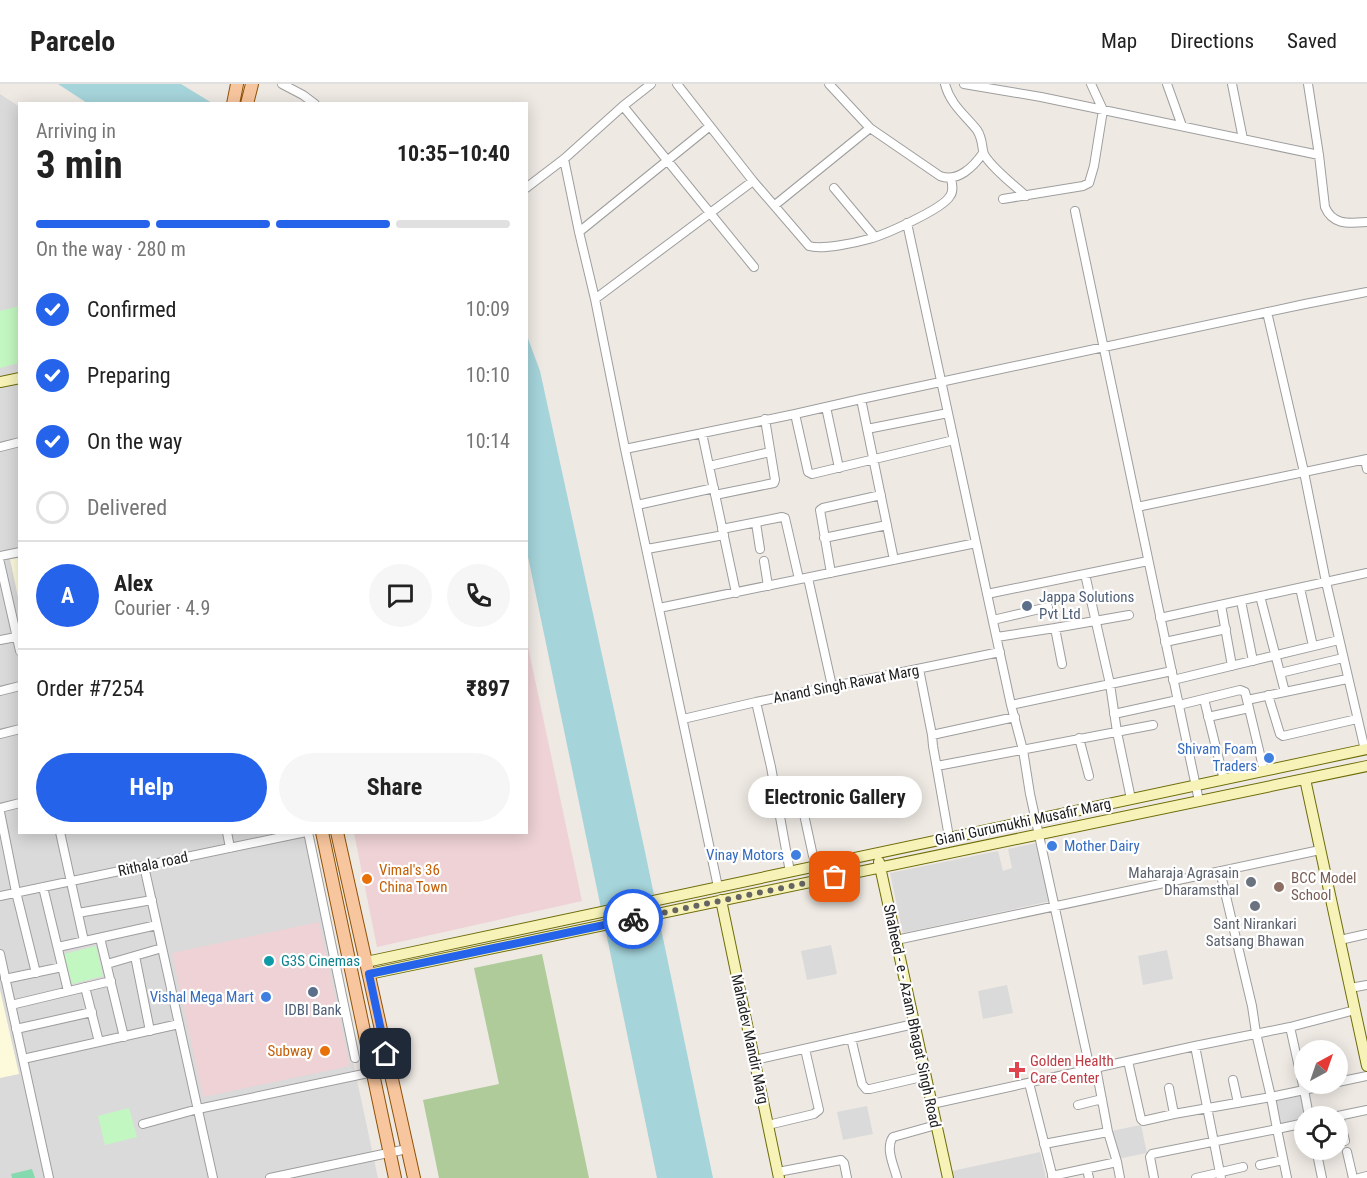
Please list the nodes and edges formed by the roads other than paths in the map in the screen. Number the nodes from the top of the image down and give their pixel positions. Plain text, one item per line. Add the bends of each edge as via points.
1 (237, 84) edge
2 (252, 84) edge
3 (282, 84) edge
4 (651, 84) edge
5 (677, 84) edge
6 (829, 84) edge
7 (945, 84) edge
8 (964, 84) edge
9 (1091, 84) edge
10 (1167, 84) edge
11 (1232, 84) edge
12 (1308, 84) edge
13 (234, 102) edge
14 (248, 102) edge
15 (312, 102) edge
16 (623, 106) junction
17 (1103, 110) junction
18 (710, 126) junction
19 (1182, 126) junction
20 (870, 128) junction
21 (1243, 139) junction
22 (983, 153) junction
23 (1319, 155) junction
24 (564, 159) junction
25 (668, 161) junction
26 (951, 178) junction
27 (753, 181) junction
28 (528, 186) edge
29 (834, 188) dead end
30 (1026, 196) junction
31 (1003, 199) dead end
32 (775, 205) junction
33 (1075, 211) dead end
34 (710, 213) junction
35 (1367, 222) edge
36 (907, 224) junction
37 (579, 232) junction
38 (875, 237) junction
39 (754, 267) dead end
40 (1367, 292) edge
41 (595, 299) junction
42 (1267, 312) junction
43 (1103, 347) junction
44 (18, 378) edge
45 (0, 382) edge
46 (942, 382) junction
47 (861, 399) junction
48 (826, 407) junction
49 (795, 414) junction
50 (948, 414) junction
51 (765, 419) junction
52 (867, 429) junction
53 (702, 433) junction
54 (954, 440) junction
55 (18, 442) edge
56 (0, 447) edge
57 (625, 449) junction
58 (770, 453) junction
59 (874, 460) junction
60 (1366, 463) edge
61 (709, 466) junction
62 (839, 468) junction
63 (1304, 472) junction
64 (714, 491) junction
65 (881, 495) junction
66 (637, 505) junction
67 (1137, 507) junction
68 (756, 523) junction
69 (887, 525) junction
70 (723, 532) junction
71 (824, 538) junction
72 (976, 543) junction
73 (646, 549) junction
74 (760, 549) dead end
75 (18, 552) edge
76 (0, 556) edge
77 (894, 560) junction
78 (764, 561) dead end
79 (1149, 561) junction
80 (0, 563) edge
81 (831, 573) junction
82 (1367, 573) edge
83 (1085, 574) junction
84 (804, 579) junction
85 (1326, 582) junction
86 (768, 586) junction
87 (1300, 588) junction
88 (3, 589) edge
89 (736, 593) junction
90 (987, 594) junction
91 (1260, 596) junction
92 (1241, 601) junction
93 (1221, 605) junction
94 (1048, 607) dead end
95 (659, 608) junction
96 (1129, 615) dead end
97 (1160, 618) junction
98 (993, 620) junction
99 (1095, 620) junction
100 (1055, 628) junction
101 (1226, 629) junction
102 (16, 637) junction
103 (997, 637) junction
104 (0, 640) edge
105 (1339, 640) junction
106 (1165, 642) junction
107 (18, 644) edge
108 (1313, 646) junction
109 (1000, 652) junction
110 (1275, 656) junction
111 (1343, 658) junction
112 (1253, 661) junction
113 (1062, 664) dead end
114 (1232, 666) junction
115 (919, 669) junction
116 (1280, 673) junction
117 (1173, 675) junction
118 (1347, 679) junction
119 (1110, 684) junction
120 (18, 686) edge
121 (832, 686) junction
122 (0, 691) edge
123 (1285, 692) junction
124 (1268, 695) junction
125 (1203, 699) junction
126 (756, 702) junction
127 (1178, 703) junction
128 (1248, 704) junction
129 (1011, 705) junction
130 (1114, 714) junction
131 (1015, 717) junction
132 (1208, 717) junction
133 (683, 719) junction
134 (1357, 719) junction
135 (1153, 725) dead end
136 (18, 730) edge
137 (1117, 732) junction
138 (0, 734) edge
139 (932, 735) junction
140 (1079, 738) junction
141 (1366, 749) edge
142 (1023, 750) junction
143 (937, 766) junction
144 (1367, 766) edge
145 (1264, 771) junction
146 (1089, 776) dead end
147 (1305, 779) junction
148 (1224, 780) junction
149 (797, 782) dead end
150 (1196, 786) junction
151 (1131, 799) junction
152 (1199, 801) junction
153 (18, 804) edge
154 (0, 808) edge
155 (0, 812) edge
156 (1036, 819) junction
157 (60, 834) edge
158 (227, 834) edge
159 (297, 834) edge
160 (307, 834) edge
161 (321, 834) edge
162 (337, 834) edge
163 (1040, 834) junction
164 (949, 837) junction
165 (230, 848) junction
166 (1320, 850) junction
167 (877, 853) junction
168 (813, 856) dead end
169 (144, 866) junction
170 (880, 868) junction
171 (1220, 871) junction
172 (790, 872) junction
173 (71, 881) junction
174 (43, 887) junction
175 (718, 887) junction
176 (16, 892) junction
177 (0, 896) edge
178 (152, 900) junction
179 (721, 900) junction
180 (1055, 906) junction
181 (78, 913) junction
182 (157, 925) junction
183 (1367, 934) edge
184 (100, 938) junction
185 (896, 940) junction
186 (1340, 940) junction
187 (84, 941) junction
188 (58, 947) junction
189 (162, 948) junction
190 (0, 954) edge
191 (135, 956) junction
192 (106, 964) junction
193 (62, 967) junction
194 (367, 968) junction
195 (36, 973) junction
196 (6, 979) junction
197 (111, 981) junction
198 (1367, 985) edge
199 (85, 987) junction
200 (1350, 988) junction
201 (68, 992) junction
202 (11, 1005) junction
203 (1355, 1010) junction
204 (92, 1012) junction
205 (179, 1024) junction
206 (914, 1024) junction
207 (1290, 1027) junction
208 (16, 1029) junction
209 (150, 1031) junction
210 (1256, 1033) junction
211 (1363, 1033) edge
212 (124, 1037) junction
213 (851, 1038) junction
214 (1295, 1040) edge
215 (99, 1042) junction
216 (1195, 1046) junction
217 (805, 1048) junction
218 (355, 1058) dead end
219 (23, 1059) junction
220 (755, 1060) junction
221 (1128, 1061) junction
222 (1367, 1066) edge
223 (1093, 1068) junction
224 (373, 1072) junction
225 (926, 1076) junction
226 (1367, 1076) edge
227 (1233, 1080) dead end
228 (1348, 1080) edge
229 (1029, 1083) junction
230 (1168, 1088) dead end
231 (1294, 1092) edge
232 (1271, 1097) junction
233 (1102, 1100) junction
234 (1238, 1103) junction
235 (932, 1104) junction
236 (1078, 1105) dead end
237 (1207, 1108) junction
238 (198, 1109) junction
239 (1367, 1110) edge
240 (1174, 1114) junction
241 (1348, 1114) edge
242 (144, 1124) dead end
243 (768, 1125) junction
244 (936, 1125) junction
245 (1294, 1125) edge
246 (1277, 1129) junction
247 (1108, 1132) junction
248 (1214, 1142) junction
249 (1044, 1144) junction
250 (407, 1149) junction
251 (390, 1152) junction
252 (1348, 1156) edge
253 (1283, 1160) junction
254 (1318, 1160) edge
255 (1117, 1162) junction
256 (1260, 1166) dead end
257 (1243, 1167) dead end
258 (1088, 1173) edge
259 (300, 1175) edge
260 (779, 1175) edge
261 (1220, 1175) edge
262 (1367, 1176) edge
263 (1052, 1177) edge
264 (49, 1178) edge
265 (213, 1178) edge
266 (270, 1178) edge
267 (395, 1178) edge
268 (414, 1178) edge
269 (847, 1178) edge
270 (897, 1178) edge
271 (948, 1178) edge
272 (1120, 1178) edge
273 (1154, 1178) edge
274 (1196, 1178) edge
275 (1287, 1178) edge
276 (1322, 1178) edge
277 (1353, 1178) edge
278 (1359, 1178) edge

1 - 13 main road
2 - 14 main road
3 - 15 street
4 - 16 street
5 - 18 street
6 - 20 street
7 - 22 street via 951,100 977,130
8 - 17 street
9 - 17 street
10 - 19 street
11 - 21 street
12 - 23 street
16 - 24 street
16 - 25 street
17 - 19 street
17 - 30 street via 1089,183
18 - 25 street
18 - 27 street
19 - 21 street
20 - 26 street via 940,176
20 - 32 street
21 - 23 street
22 - 26 street via 976,163
22 - 30 street
23 - 35 street via 1328,215 1337,222
24 - 28 street
24 - 37 street
25 - 34 street
25 - 37 street
26 - 36 street via 952,191 945,202
27 - 32 street
27 - 34 street
29 - 38 street
30 - 31 street
32 - 38 street via 809,246
33 - 43 street
34 - 39 street
34 - 41 street
36 - 38 street
36 - 46 street
37 - 41 street
40 - 42 street
41 - 57 street
42 - 43 street
42 - 63 street
43 - 46 street
43 - 67 street
44 - 45 street
46 - 47 street
46 - 50 street
47 - 48 street
47 - 52 street
48 - 49 street
48 - 62 street
49 - 51 street
49 - 62 street via 808,472
50 - 52 street
50 - 54 street
51 - 53 street
51 - 58 street
52 - 59 street
53 - 57 street
53 - 61 street
54 - 59 street
54 - 72 street
55 - 56 street
57 - 66 street
58 - 61 street
58 - 64 street via 774,483
59 - 62 street
59 - 65 street
60 - 63 street
61 - 64 street
63 - 67 street
63 - 85 street
64 - 66 street
64 - 70 street
65 - 69 street
65 - 71 street via 821,509
66 - 73 street
67 - 79 street
68 - 70 street
68 - 74 street
68 - 84 street via 785,518
69 - 71 street
69 - 77 street
70 - 73 street
70 - 89 street
71 - 81 street
72 - 77 street
72 - 90 street
73 - 95 street
75 - 76 street
77 - 81 street
78 - 86 street
79 - 83 street
79 - 97 street
80 - 88 street
81 - 84 street
82 - 85 street
83 - 90 street
83 - 99 street
84 - 86 street
84 - 121 street
85 - 87 street
85 - 105 street
86 - 89 street
87 - 91 street
87 - 108 street
88 - 102 street
89 - 95 street
90 - 98 street
91 - 92 street
91 - 110 street
92 - 93 street
92 - 112 street
93 - 97 street
93 - 101 street
94 - 98 street
95 - 133 street
96 - 99 street
97 - 106 street
98 - 103 street
99 - 100 street
99 - 119 street
100 - 103 street
100 - 113 street
101 - 106 street
101 - 114 street
102 - 104 street
102 - 107 street
103 - 109 street
105 - 108 street
105 - 111 street
106 - 117 street
108 - 110 street
109 - 115 street, Anand Singh Rawat Marg
109 - 129 street
110 - 112 street
110 - 116 street
111 - 116 street
111 - 118 street
112 - 114 street
114 - 117 street
115 - 121 street, Anand Singh Rawat Marg
115 - 139 street
116 - 123 street
117 - 119 street
117 - 127 street
118 - 123 street
118 - 134 street
119 - 129 street
119 - 130 street
120 - 122 street
121 - 126 street, Anand Singh Rawat Marg
123 - 124 street
124 - 128 street
124 - 134 street via 1283,736
125 - 127 street
125 - 128 street via 1240,690 1245,692
125 - 132 street
126 - 133 street
126 - 172 street, Anand Singh Rawat Marg
127 - 130 street
127 - 150 street
128 - 132 street
128 - 145 street
129 - 131 street
130 - 137 street
131 - 139 street
131 - 142 street
132 - 148 street
133 - 175 street
134 - 141 street
135 - 137 street
136 - 138 street
137 - 140 street
137 - 151 street
139 - 143 street
140 - 142 street
140 - 146 street
141 - 145 street, Giani Gurumukhi Musafir Marg
142 - 143 street
142 - 156 street
143 - 164 street
144 - 147 street, Giani Gurumukhi Musafir Marg
145 - 148 street, Giani Gurumukhi Musafir Marg
147 - 152 street, Giani Gurumukhi Musafir Marg
147 - 166 street
148 - 150 street, Giani Gurumukhi Musafir Marg
149 - 168 street
150 - 151 street, Giani Gurumukhi Musafir Marg
150 - 152 street
151 - 156 street, Giani Gurumukhi Musafir Marg
152 - 163 street, Giani Gurumukhi Musafir Marg
153 - 154 street
155 - 176 street
156 - 163 street
156 - 164 street, Giani Gurumukhi Musafir Marg
157 - 173 street
158 - 165 street
159 - 165 street, Rithala road
160 - 218 street
161 - 224 main road
162 - 194 main road
163 - 170 street, Giani Gurumukhi Musafir Marg
163 - 180 street
164 - 167 street, Giani Gurumukhi Musafir Marg
165 - 169 street, Rithala road
166 - 171 street
166 - 186 street
167 - 170 street, Shaheed - e - Azam Bhagat Singh Road
167 - 172 street, Giani Gurumukhi Musafir Marg
169 - 173 street, Rithala road
169 - 178 street
170 - 179 street, Giani Gurumukhi Musafir Marg
170 - 185 street, Shaheed - e - Azam Bhagat Singh Road
171 - 180 street
171 - 210 street
172 - 175 street, Giani Gurumukhi Musafir Marg
173 - 174 street, Rithala road
173 - 181 street
174 - 176 street, Rithala road
174 - 188 street
175 - 194 street, Giani Gurumukhi Musafir Marg
176 - 177 street, Rithala road
176 - 195 street
178 - 181 street
178 - 182 street
179 - 194 street, Giani Gurumukhi Musafir Marg
179 - 220 street, Mahadev Mandir Marg
180 - 185 street
180 - 223 street
181 - 187 street
182 - 184 street
182 - 189 street
183 - 186 street
184 - 187 street
184 - 192 street
185 - 206 street, Shaheed - e - Azam Bhagat Singh Road
186 - 200 street
187 - 188 street
188 - 193 street
189 - 191 street
189 - 205 street
190 - 196 street
191 - 192 street
191 - 209 street
192 - 197 street
193 - 195 street
193 - 201 street
194 - 250 main road
195 - 196 street
196 - 202 street
197 - 199 street
197 - 212 street
198 - 200 street
199 - 201 street
199 - 204 street
200 - 203 street
201 - 202 street
202 - 208 street
203 - 207 street
203 - 211 street
204 - 208 street
204 - 215 street
205 - 209 street
205 - 238 street
206 - 213 street
206 - 225 street, Shaheed - e - Azam Bhagat Singh Road
207 - 210 street
207 - 214 street
208 - 219 street
209 - 212 street
210 - 216 street
210 - 232 street
211 - 222 street
212 - 215 street
213 - 217 street
213 - 225 street via 866,1089
215 - 219 street
216 - 221 street
216 - 237 street
217 - 220 street
217 - 243 street via 819,1110
219 - 264 street
220 - 243 street, Mahadev Mandir Marg
221 - 223 street
221 - 240 street via 1142,1120
223 - 229 street
223 - 233 street
224 - 238 street
224 - 251 main road
225 - 235 street, Shaheed - e - Azam Bhagat Singh Road
226 - 228 street
227 - 234 street
229 - 235 street
229 - 249 street
230 - 240 street
231 - 232 street
232 - 234 street
232 - 246 street
233 - 236 street
233 - 247 street
234 - 237 street
235 - 244 street, Shaheed - e - Azam Bhagat Singh Road
237 - 240 street
237 - 248 street
238 - 242 street
238 - 265 street
239 - 241 street
243 - 260 street, Mahadev Mandir Marg
244 - 270 street via 892,1137 889,1146
244 - 271 street, Shaheed - e - Azam Bhagat Singh Road
245 - 246 street
246 - 248 street
246 - 253 street
247 - 249 street
247 - 255 street
248 - 261 street
248 - 273 street via 1152,1154
249 - 263 street
250 - 251 street
250 - 268 main road
251 - 259 street
251 - 267 main road
252 - 277 street
253 - 256 street
253 - 275 street
254 - 276 street
255 - 258 street
255 - 272 street
257 - 261 street
258 - 263 street
259 - 266 street
260 - 269 street via 841,1160
261 - 274 street
262 - 278 street

